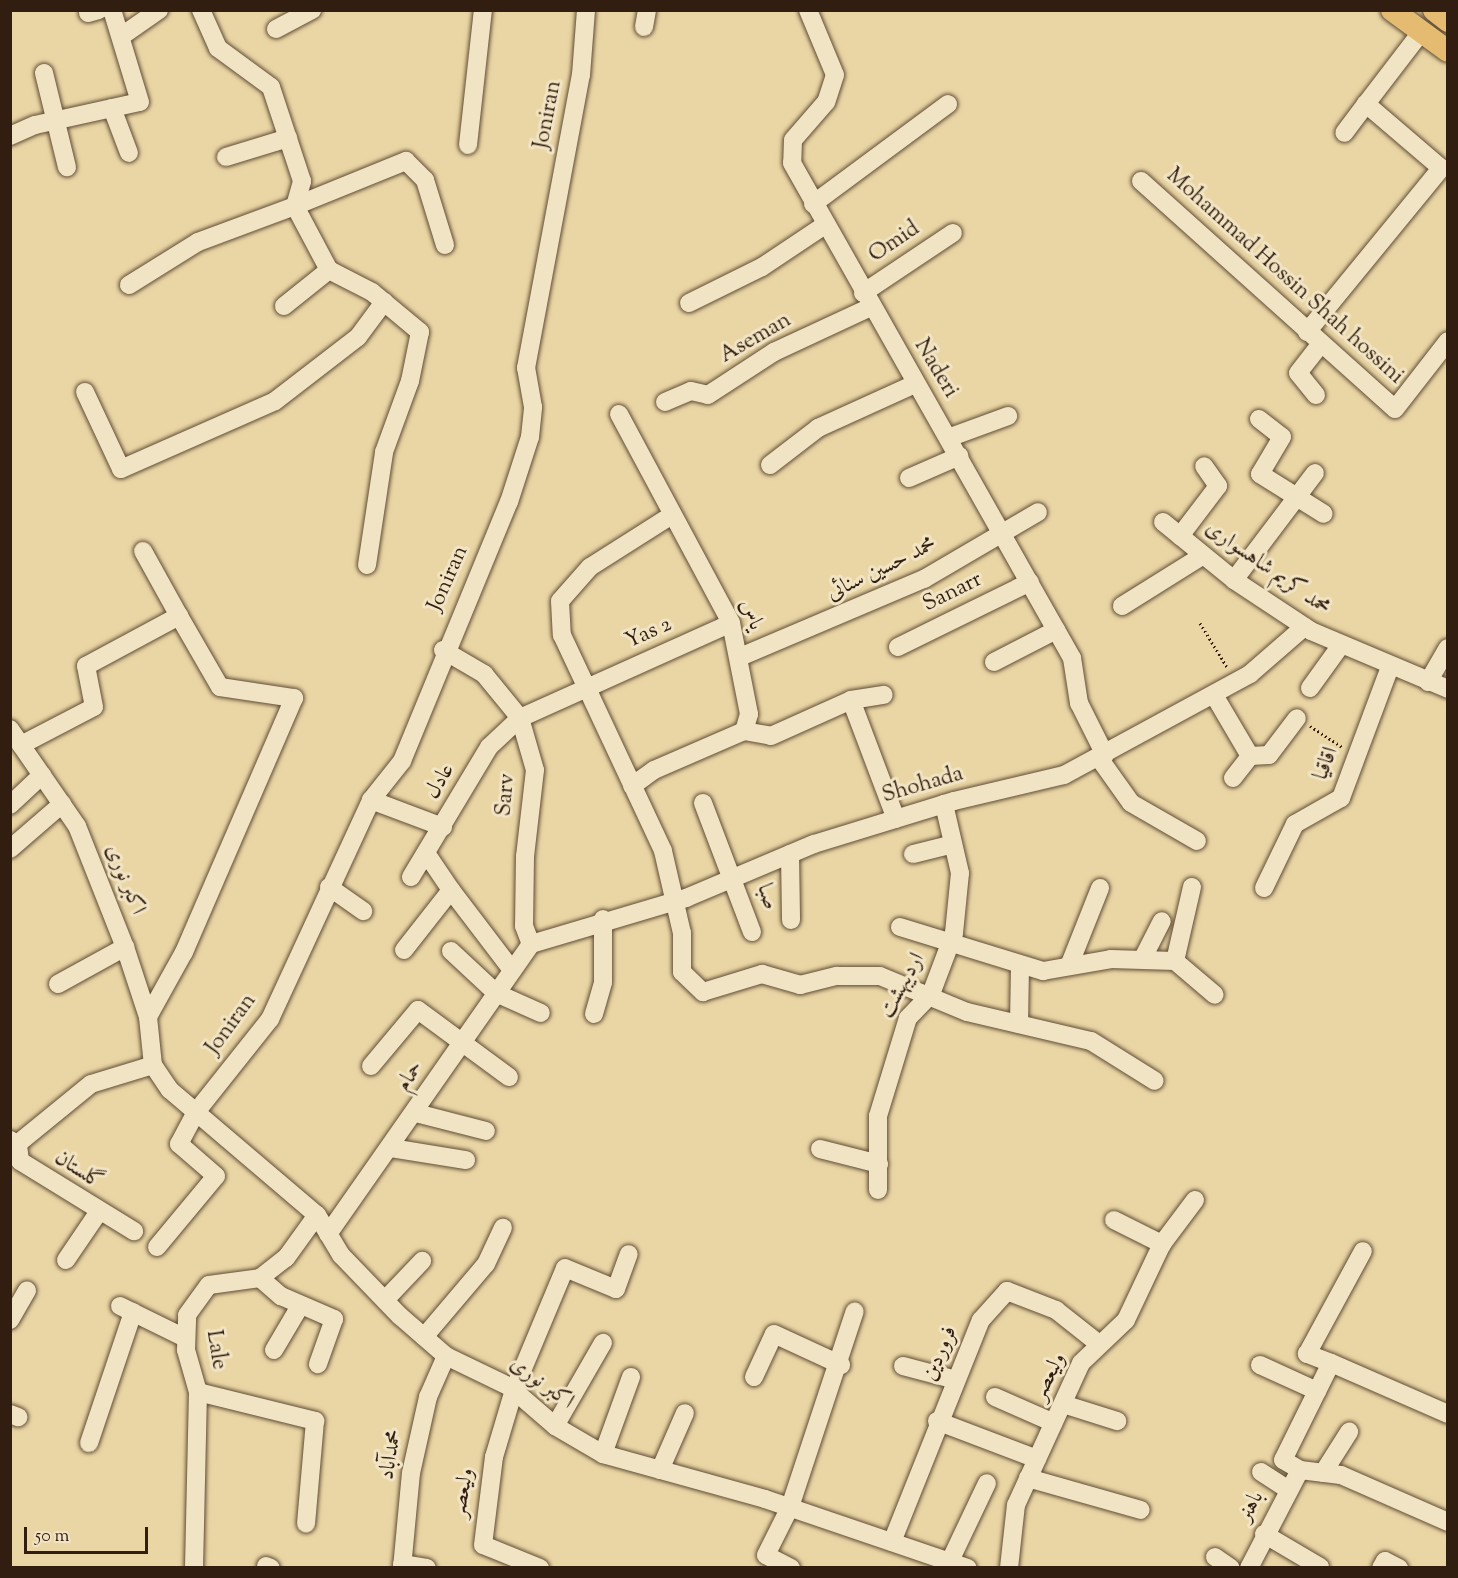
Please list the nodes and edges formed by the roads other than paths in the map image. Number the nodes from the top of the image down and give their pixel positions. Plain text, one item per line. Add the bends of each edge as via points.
1 (112, 10) edge
2 (159, 10) edge
3 (201, 10) edge
4 (312, 10) edge
5 (483, 10) edge
6 (586, 10) edge
7 (808, 10) edge
8 (1392, 10) edge
9 (1434, 10) edge
10 (1448, 21) edge
11 (276, 29) dead end
12 (1422, 31) junction
13 (123, 35) junction
14 (1448, 51) edge
15 (44, 73) dead end
16 (948, 104) dead end
17 (1366, 104) junction
18 (112, 108) junction
19 (59, 119) junction
20 (1344, 133) dead end
21 (10, 136) edge
22 (288, 138) junction
23 (468, 145) dead end
24 (129, 153) dead end
25 (226, 157) dead end
26 (67, 167) dead end
27 (1141, 181) dead end
28 (813, 204) junction
29 (295, 206) junction
30 (825, 225) junction
31 (953, 233) dead end
32 (445, 245) dead end
33 (330, 270) junction
34 (129, 285) dead end
35 (867, 300) junction
36 (384, 302) junction
37 (689, 303) dead end
38 (284, 306) dead end
39 (1314, 338) junction
40 (1448, 341) edge
41 (915, 384) junction
42 (86, 392) dead end
43 (1316, 395) dead end
44 (665, 402) dead end
45 (619, 414) dead end
46 (1008, 416) dead end
47 (1259, 418) dead end
48 (948, 438) junction
49 (959, 456) junction
50 (771, 465) dead end
51 (1204, 466) dead end
52 (1314, 473) dead end
53 (909, 478) dead end
54 (1299, 498) junction
55 (1038, 512) dead end
56 (1324, 514) dead end
57 (672, 515) junction
58 (1163, 522) dead end
59 (1003, 534) junction
60 (1179, 536) junction
61 (142, 551) dead end
62 (1202, 556) junction
63 (367, 565) dead end
64 (1234, 580) junction
65 (1030, 582) junction
66 (1122, 606) dead end
67 (179, 616) junction
68 (731, 623) junction
69 (1304, 627) junction
70 (1056, 630) junction
71 (1341, 645) junction
72 (898, 647) dead end
73 (1448, 648) edge
74 (443, 650) junction
75 (740, 657) junction
76 (994, 662) dead end
77 (1390, 667) junction
78 (1428, 682) junction
79 (587, 688) junction
80 (1310, 688) dead end
81 (1448, 689) edge
82 (884, 695) dead end
83 (1214, 695) junction
84 (851, 700) junction
85 (520, 718) junction
86 (1297, 718) road end
87 (10, 729) edge
88 (744, 731) junction
89 (21, 745) junction
90 (1250, 756) junction
91 (1102, 757) junction
92 (42, 775) junction
93 (1233, 778) dead end
94 (632, 786) junction
95 (372, 800) junction
96 (703, 803) dead end
97 (62, 804) junction
98 (944, 804) junction
99 (10, 805) edge
100 (896, 819) junction
101 (443, 827) junction
102 (1197, 841) dead end
103 (953, 844) junction
104 (10, 849) edge
105 (426, 853) junction
106 (790, 854) junction
107 (913, 854) dead end
108 (411, 877) dead end
109 (734, 878) junction
110 (1192, 886) dead end
111 (329, 887) junction
112 (1100, 888) dead end
113 (1264, 888) dead end
114 (451, 890) junction
115 (675, 900) junction
116 (363, 911) dead end
117 (603, 919) junction
118 (791, 920) dead end
119 (1162, 921) dead end
120 (900, 927) dead end
121 (752, 932) dead end
122 (952, 943) junction
123 (531, 944) junction
124 (125, 947) junction
125 (404, 950) dead end
126 (450, 951) dead end
127 (1144, 956) junction
128 (1175, 961) junction
129 (1020, 965) junction
130 (1069, 966) junction
131 (512, 970) junction
132 (58, 984) dead end
133 (496, 993) junction
134 (931, 994) junction
135 (1215, 995) dead end
136 (541, 1012) dead end
137 (594, 1014) dead end
138 (148, 1017) junction
139 (1019, 1024) junction
140 (462, 1044) junction
141 (153, 1065) junction
142 (371, 1066) dead end
143 (509, 1077) dead end
144 (1155, 1081) dead end
145 (196, 1113) junction
146 (416, 1113) junction
147 (486, 1131) dead end
148 (13, 1145) edge
149 (391, 1148) junction
150 (820, 1149) dead end
151 (466, 1160) dead end
152 (879, 1164) junction
153 (878, 1190) dead end
154 (1195, 1200) dead end
155 (98, 1213) junction
156 (316, 1215) junction
157 (1114, 1220) dead end
158 (503, 1228) dead end
159 (134, 1231) dead end
160 (328, 1234) junction
161 (1162, 1244) junction
162 (157, 1247) dead end
163 (1363, 1251) dead end
164 (629, 1254) dead end
165 (66, 1260) dead end
166 (422, 1261) dead end
167 (260, 1278) junction
168 (27, 1290) dead end
169 (384, 1300) junction
170 (300, 1305) junction
171 (855, 1311) dead end
172 (10, 1320) edge
173 (424, 1337) junction
174 (185, 1338) junction
175 (603, 1343) dead end
176 (1099, 1344) junction
177 (274, 1350) dead end
178 (446, 1356) junction
179 (1331, 1363) junction
180 (318, 1364) dead end
181 (841, 1365) junction
182 (1260, 1365) dead end
183 (903, 1366) dead end
184 (630, 1377) dead end
185 (754, 1377) dead end
186 (956, 1380) junction
187 (514, 1390) junction
188 (1317, 1391) junction
189 (198, 1392) junction
190 (995, 1397) dead end
191 (1063, 1404) junction
192 (685, 1413) dead end
193 (1448, 1414) edge
194 (937, 1421) junction
195 (1117, 1421) dead end
196 (1054, 1423) junction
197 (555, 1426) junction
198 (1349, 1432) dead end
199 (89, 1443) dead end
200 (603, 1454) junction
201 (1037, 1459) junction
202 (660, 1470) junction
203 (1300, 1470) junction
204 (1261, 1472) dead end
205 (1323, 1473) junction
206 (1028, 1478) junction
207 (987, 1483) dead end
208 (1289, 1490) junction
209 (790, 1507) junction
210 (1141, 1510) dead end
211 (1448, 1522) edge
212 (306, 1524) dead end
213 (1264, 1534) junction
214 (892, 1542) junction
215 (1215, 1557) dead end
216 (402, 1566) edge
217 (962, 1566) edge
218 (1320, 1567) edge
219 (194, 1568) edge
220 (427, 1568) edge
221 (540, 1568) edge
222 (791, 1568) edge
223 (1009, 1568) edge
224 (1231, 1568) edge
225 (1249, 1568) edge
226 (1381, 1568) edge
227 (1399, 1568) edge

1 - 13 street
2 - 13 street
3 - 22 street via 218,48 271,87
4 - 11 street
5 - 23 street
6 - 74 street, Joniran via 582,75 526,368 533,407 530,437 509,502
7 - 28 street, Naderi via 835,75 826,102 793,140 792,163
8 - 12 main road
9 - 10 main road
12 - 14 main road
12 - 17 street
13 - 18 street via 140,102
15 - 19 street
16 - 28 street
17 - 20 street
17 - 39 street via 1441,168
18 - 19 street
18 - 24 street
19 - 21 street
19 - 26 street
22 - 25 street
22 - 29 street via 303,181
27 - 39 street, Mohammad Hossin Shah hossini
28 - 30 street, Naderi
29 - 32 street via 406,161 425,180
29 - 33 street
29 - 34 street via 198,242
30 - 35 street, Naderi
30 - 37 street via 762,267
31 - 35 street, Omid
33 - 36 street
33 - 38 street
35 - 41 street, Naderi
35 - 44 street, Aseman via 774,352 708,395 691,391
36 - 42 street via 358,337 276,401 122,469
36 - 63 street via 420,332 410,381 384,453
39 - 40 street, Mohammad Hossin Shah hossini via 1395,409
39 - 43 street via 1298,373
41 - 48 street, Naderi
41 - 50 street via 818,428
45 - 57 street, یاس
46 - 48 street
47 - 54 street via 1282,437 1260,474
48 - 49 street, Naderi
49 - 53 street
49 - 59 street, Naderi
51 - 60 street via 1218,486
52 - 54 street
54 - 56 street
54 - 64 street
55 - 59 street, محمد حسین سنائی
57 - 68 street, یاس
57 - 79 street via 590,567 560,601 562,635
58 - 60 street, محمد کریم شاهسواری
59 - 65 street, Naderi
59 - 75 street, محمد حسین سنائی via 924,579
60 - 62 street, محمد کریم شاهسواری
61 - 67 street
62 - 64 street, محمد کریم شاهسواری
62 - 66 street
64 - 69 street, محمد کریم شاهسواری
65 - 70 street, Naderi
65 - 72 street, Sanarr
67 - 89 street via 86,666 94,707
67 - 138 street via 220,687 294,698 184,952
68 - 75 street, یاس
68 - 79 street, Yas 2
69 - 71 street, محمد کریم شاهسواری
69 - 83 street, Shohada
70 - 76 street
70 - 91 street, Naderi via 1072,658 1078,703
71 - 77 street, محمد کریم شاهسواری
71 - 80 street
73 - 78 street
74 - 85 street, Sarv via 484,674
74 - 95 street, Joniran via 402,761
75 - 88 street, یاس via 748,714
77 - 78 street, محمد کریم شاهسواری
77 - 113 street, اقاقیا via 1341,798 1295,824
78 - 81 street, محمد کریم شاهسواری
79 - 85 street, Yas 2
79 - 94 street
82 - 84 street
83 - 90 street
83 - 91 street, Shohada
84 - 88 street via 771,736
84 - 100 street
85 - 101 street, عادل via 489,747
85 - 123 street, Sarv via 534,770 525,856 524,926
86 - 90 street via 1269,755
87 - 89 street, اکبر نوری
88 - 94 street via 654,770
89 - 92 street, اکبر نوری
90 - 93 street
91 - 98 street, Shohada via 1065,776
91 - 102 street, Naderi via 1131,803
92 - 97 street, اکبر نوری
92 - 99 street
94 - 115 street via 663,850
95 - 101 street
95 - 111 street, Joniran
96 - 109 street, صبا
97 - 104 street
97 - 124 street, اکبر نوری via 77,826
98 - 100 street, Shohada
98 - 103 street, اردیبهشت
100 - 106 street, Shohada
101 - 105 street, عادل
103 - 107 street
103 - 122 street, اردیبهشت via 960,873
105 - 108 street, عادل
105 - 114 street
106 - 109 street, Shohada
106 - 118 street
109 - 115 street, Shohada
109 - 121 street, صبا
110 - 128 street
111 - 116 street
111 - 145 street, Joniran via 270,1019
112 - 130 street
114 - 125 street
114 - 131 street
115 - 117 street, Shohada
115 - 134 street via 682,972 703,992 762,974 800,985 837,976 880,976
117 - 123 street, Shohada
117 - 137 street via 603,982
119 - 127 street
120 - 122 street
122 - 129 street
122 - 134 street, اردیبهشت
123 - 131 street, حمام
124 - 132 street
124 - 138 street, اکبر نوری
126 - 133 street
127 - 128 street
127 - 130 street
128 - 135 street
129 - 130 street via 1043,971
129 - 139 street
131 - 133 street, حمام
133 - 136 street
133 - 140 street, حمام
134 - 139 street via 967,1012
134 - 152 street, اردیبهشت via 908,1018 878,1116
138 - 141 street, اکبر نوری
139 - 144 street via 1091,1041
140 - 142 street via 418,1010
140 - 143 street
140 - 146 street, حمام
141 - 145 street, اکبر نوری
141 - 148 street via 91,1083
145 - 156 street, اکبر نوری
145 - 162 street, Joniran via 178,1144 216,1176
146 - 147 street
146 - 149 street, حمام
148 - 155 street, گلستان via 20,1161
149 - 151 street
149 - 160 street, حمام
150 - 152 street
152 - 153 street, اردیبهشت
154 - 161 street, ولیعصر
155 - 159 street, گلستان
155 - 165 street
156 - 160 street, اکبر نوری
156 - 167 street, Lale via 286,1258
157 - 161 street
158 - 173 street via 486,1264
160 - 169 street, اکبر نوری via 340,1256
161 - 176 street, ولیعصر via 1126,1320
163 - 179 street via 1307,1354
164 - 187 street, ولیعصر via 616,1289 565,1268
166 - 169 street
167 - 170 street
167 - 174 street, Lale via 209,1285 187,1315
168 - 172 street
169 - 173 street, اکبر نوری
170 - 177 street
170 - 180 street via 334,1319
171 - 181 street
173 - 178 street, اکبر نوری
174 - 189 street, Lale
174 - 199 street via 126,1309
175 - 197 street
176 - 186 street, فروردین via 1056,1310 1007,1291 981,1320
176 - 191 street, ولیعصر via 1081,1363
178 - 187 street, اکبر نوری
178 - 216 street, محمدآباد via 428,1397 411,1473
179 - 188 street
179 - 193 street
181 - 185 street via 774,1334
181 - 209 street
182 - 188 street
183 - 186 street
184 - 200 street
186 - 194 street, فروردین
187 - 197 street, اکبر نوری
187 - 221 street, ولیعصر via 494,1457 480,1537 483,1545
188 - 203 street via 1283,1460
189 - 212 street via 315,1420
189 - 219 street, Lale
190 - 196 street
191 - 195 street
191 - 196 street, ولیعصر
192 - 202 street
194 - 201 street
194 - 214 street, فروردین
196 - 201 street, ولیعصر
197 - 200 street, اکبر نوری
198 - 205 street
200 - 202 street, اکبر نوری
201 - 206 street, ولیعصر
202 - 209 street, اکبر نوری
203 - 205 street
203 - 208 street, باهنر
204 - 208 street
205 - 211 street via 1341,1475
206 - 210 street
206 - 223 street, ولیعصر via 1016,1505
207 - 217 street
208 - 213 street, باهنر
209 - 214 street, اکبر نوری
209 - 222 street via 766,1555
213 - 218 street
213 - 225 street, باهنر
214 - 217 street, اکبر نوری
215 - 224 street
216 - 220 street
226 - 227 street via 1384,1560

